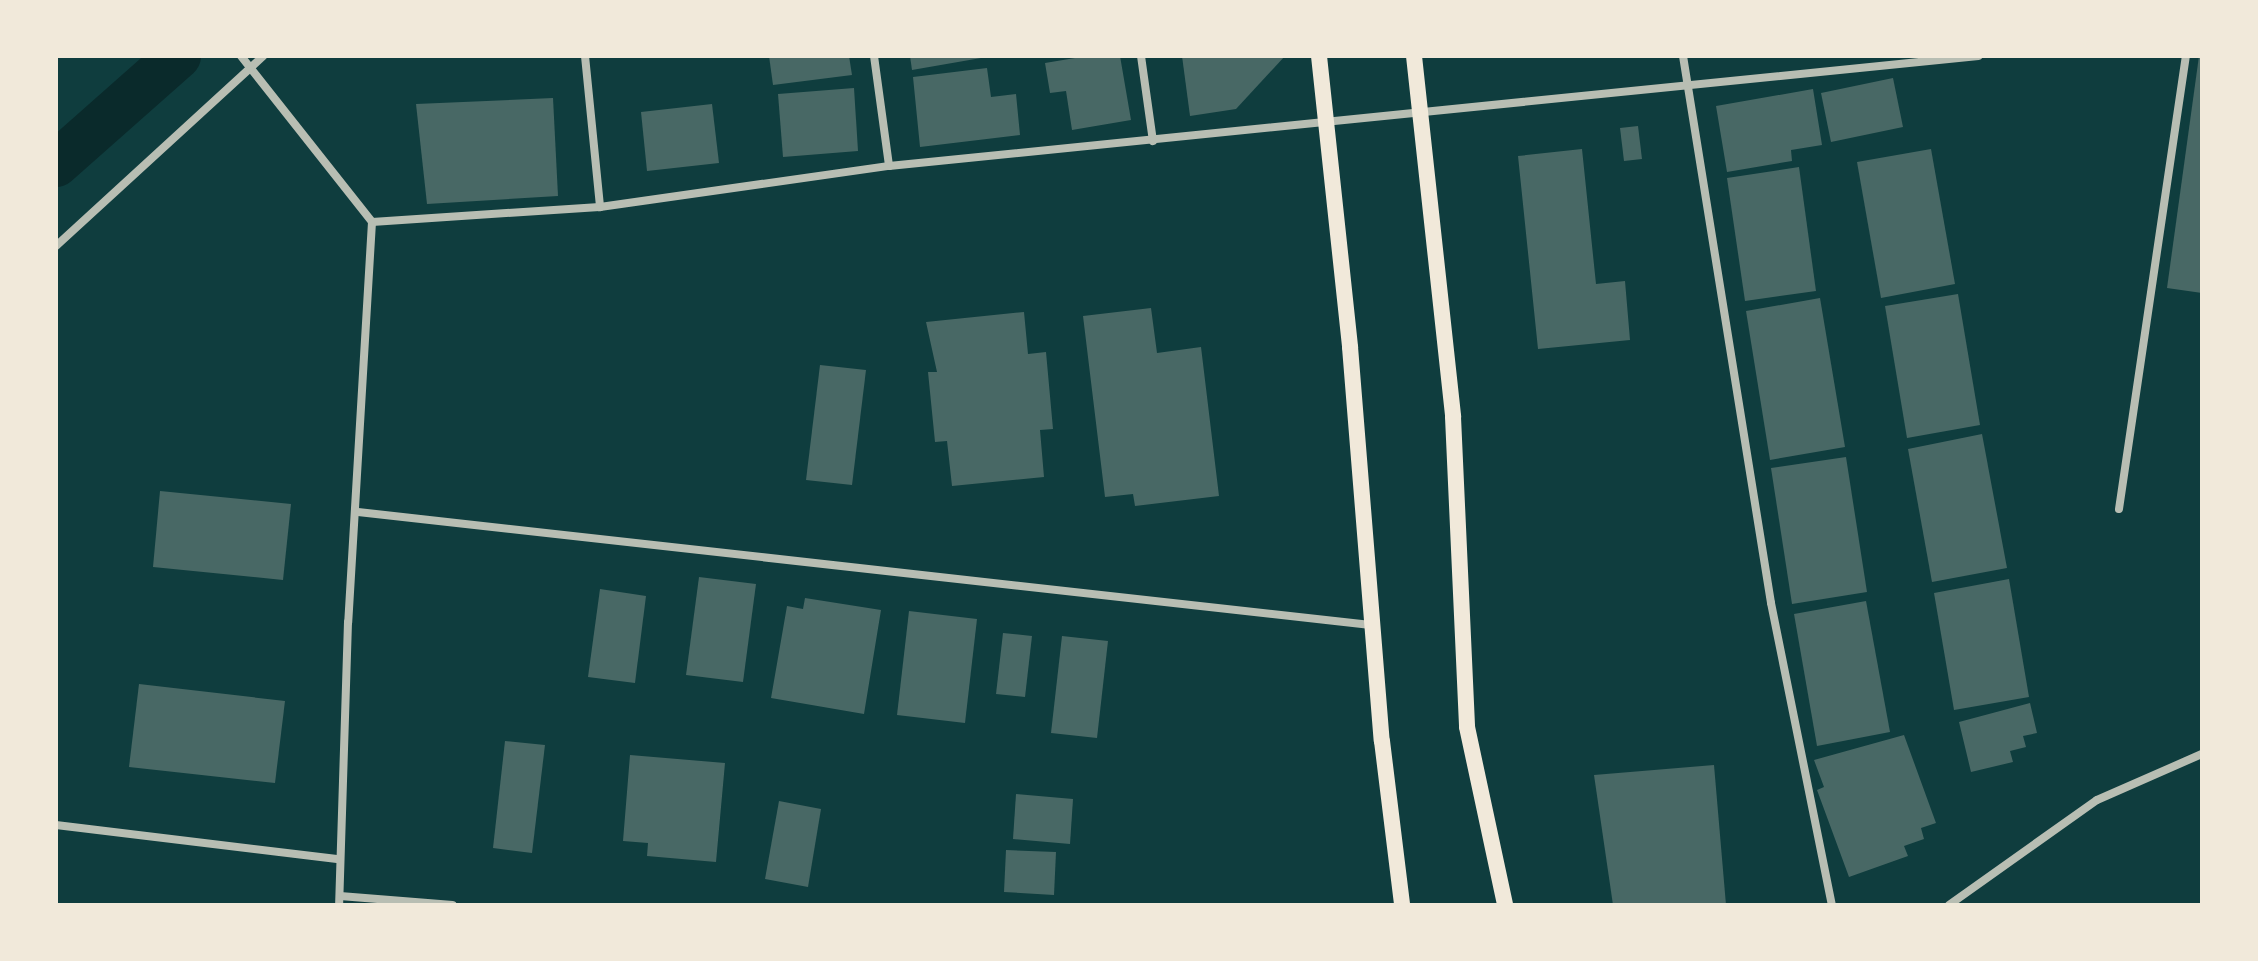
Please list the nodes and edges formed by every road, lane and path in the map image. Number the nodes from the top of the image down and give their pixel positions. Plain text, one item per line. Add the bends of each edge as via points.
1 (241, 56) edge
2 (263, 56) edge
3 (585, 56) edge
4 (874, 56) edge
5 (1141, 56) edge
6 (1319, 56) edge
7 (1414, 56) edge
8 (1683, 56) edge
9 (1978, 56) edge
10 (2186, 56) edge
11 (249, 68) junction
12 (1687, 86) junction
13 (1419, 112) junction
14 (1324, 122) junction
15 (1153, 141) junction
16 (889, 166) junction
17 (600, 207) junction
18 (372, 222) junction
19 (56, 246) edge
20 (2119, 509) dead end
21 (358, 512) junction
22 (1371, 625) junction
23 (2202, 754) edge
24 (56, 825) edge
25 (337, 859) junction
26 (339, 900) edge
27 (453, 905) edge
28 (1402, 905) edge
29 (1505, 905) edge
30 (1832, 905) edge
31 (1949, 905) edge

1 - 11 street
2 - 11 street
3 - 17 street
4 - 16 street
5 - 15 street
6 - 14 main road
7 - 13 main road
8 - 12 street
9 - 12 street
10 - 20 street
11 - 18 street
11 - 19 street
12 - 13 street
12 - 30 street via 1771,603
13 - 14 street
13 - 29 main road via 1453,417 1467,727
14 - 15 street
14 - 22 main road via 1350,347
15 - 16 street
16 - 17 street
17 - 18 street
18 - 21 street
21 - 22 street
21 - 25 street
22 - 28 main road
23 - 31 street via 2097,800
24 - 25 street
25 - 26 street
26 - 27 street

